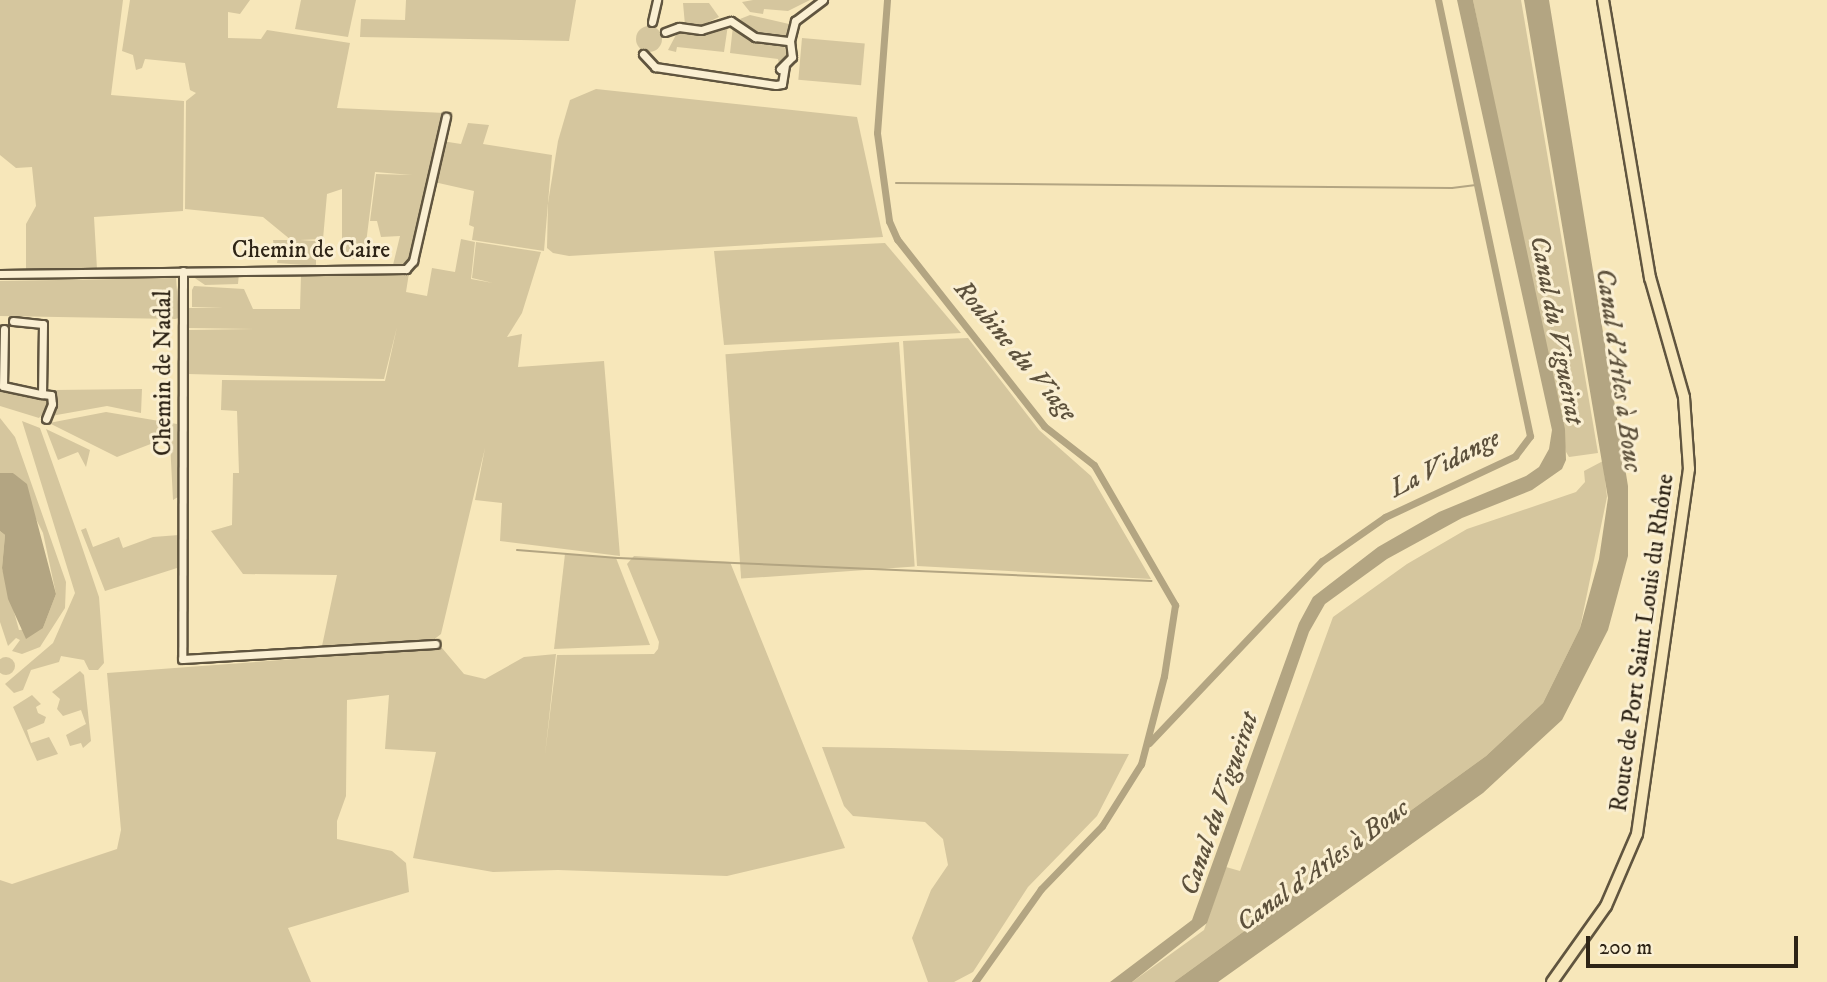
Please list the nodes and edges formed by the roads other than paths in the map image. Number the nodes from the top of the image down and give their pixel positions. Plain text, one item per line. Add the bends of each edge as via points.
1 (657, 0) edge
2 (823, 0) edge
3 (1603, 0) edge
4 (652, 22) dead end
5 (665, 32) dead end
6 (790, 41) junction
7 (643, 54) dead end
8 (446, 117) dead end
9 (183, 271) junction
10 (0, 274) edge
11 (13, 321) dead end
12 (4, 329) dead end
13 (42, 394) junction
14 (46, 419) dead end
15 (436, 644) dead end
16 (1552, 982) edge

1 - 4 street
2 - 6 street via 795,21
3 - 16 main road, Route de Port Saint Louis du Rhône via 1650,278 1684,397 1689,469 1637,834 1606,906
5 - 6 street via 679,27 701,30 731,21 755,37
6 - 7 street via 792,57 782,67 782,84 776,85 655,67
8 - 9 street, Chemin de Caire via 413,261 406,269
9 - 10 street, Chemin de Nadal
9 - 15 street, Chemin de Nadal via 182,660
11 - 13 street via 43,324
12 - 13 street via 3,386
13 - 14 street via 51,395

